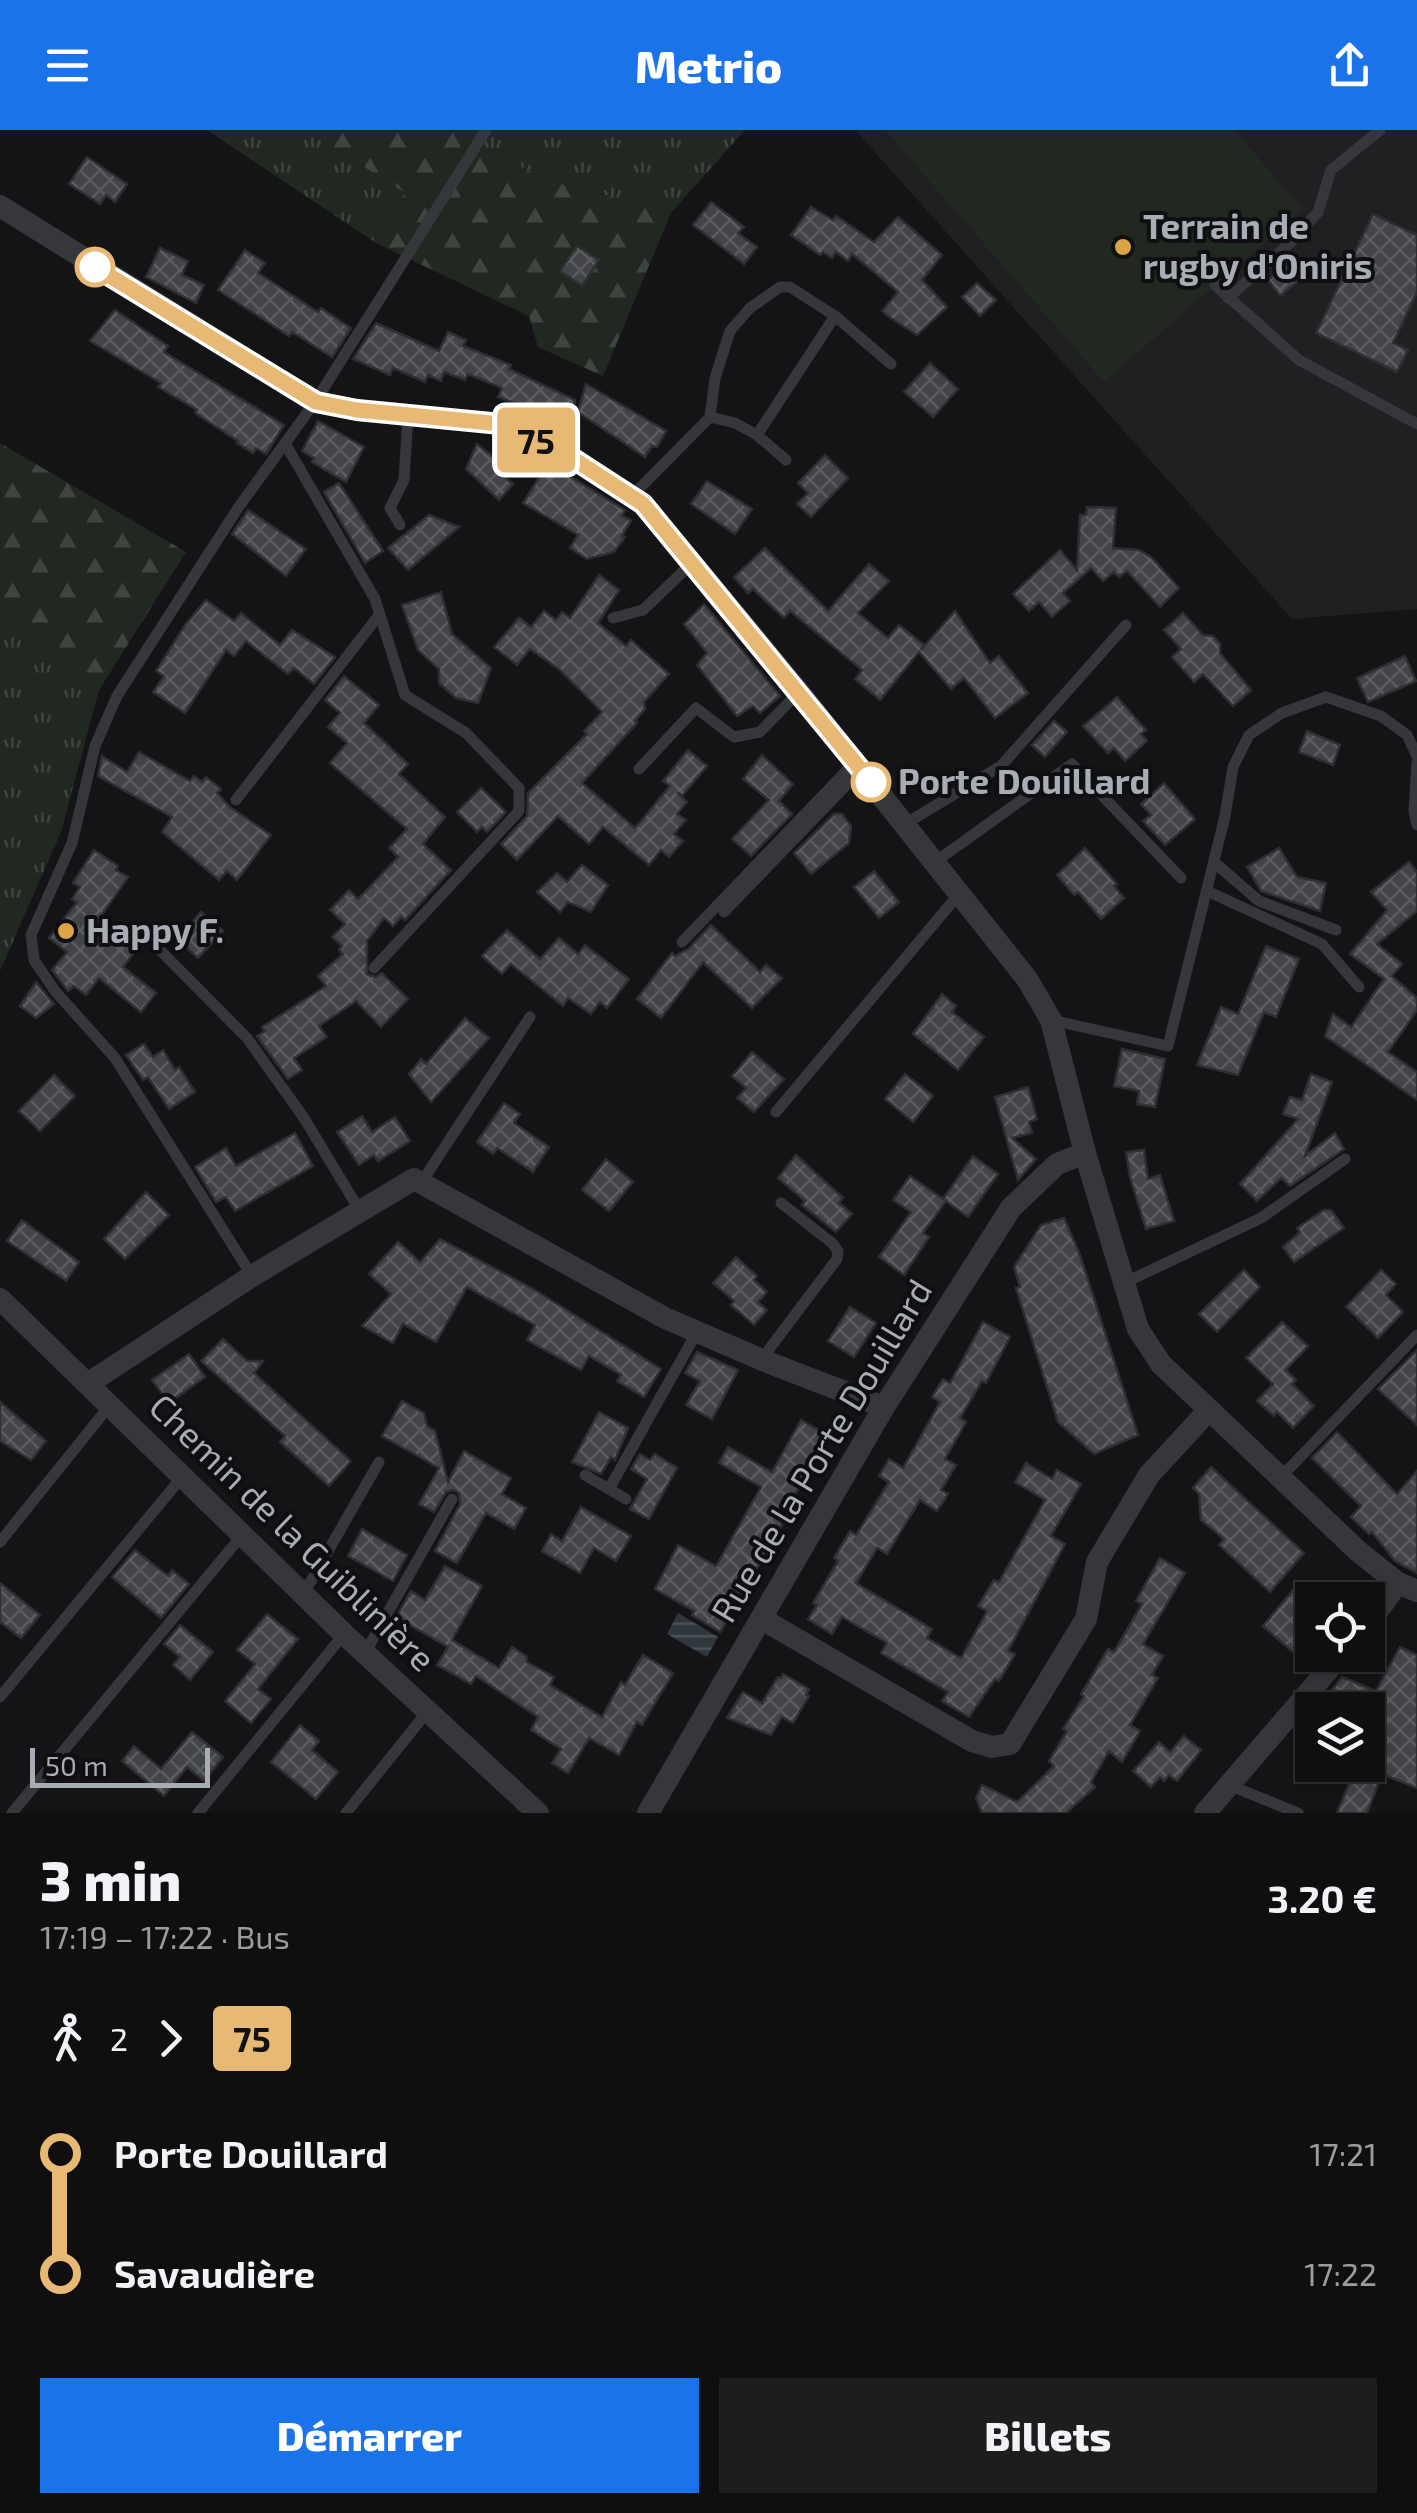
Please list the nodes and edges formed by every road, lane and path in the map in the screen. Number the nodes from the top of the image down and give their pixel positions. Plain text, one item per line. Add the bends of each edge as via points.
1 (486, 130) edge
2 (1380, 130) edge
3 (0, 206) edge
4 (1215, 285) dead end
5 (1228, 298) junction
6 (836, 316) junction
7 (892, 364) dead end
8 (316, 402) junction
9 (408, 414) junction
10 (710, 417) junction
11 (1417, 424) edge
12 (757, 436) junction
13 (286, 445) junction
14 (786, 460) dead end
15 (631, 496) junction
16 (400, 525) dead end
17 (692, 564) junction
18 (379, 615) junction
19 (612, 618) dead end
20 (1126, 625) dead end
21 (799, 692) junction
22 (1417, 759) edge
23 (858, 766) junction
24 (639, 770) dead end
25 (236, 800) dead end
26 (905, 824) junction
27 (1417, 825) edge
28 (935, 862) junction
29 (1214, 862) junction
30 (1181, 878) dead end
31 (1207, 891) junction
32 (960, 894) junction
33 (724, 912) dead end
34 (1336, 930) dead end
35 (147, 937) dead end
36 (682, 942) dead end
37 (374, 968) dead end
38 (1360, 986) dead end
39 (530, 1017) dead end
40 (1051, 1020) junction
41 (776, 1112) dead end
42 (1085, 1153) junction
43 (1346, 1160) dead end
44 (421, 1183) junction
45 (781, 1203) dead end
46 (360, 1211) junction
47 (252, 1276) junction
48 (1124, 1283) junction
49 (0, 1299) edge
50 (697, 1332) junction
51 (1417, 1335) edge
52 (761, 1360) junction
53 (89, 1382) junction
54 (110, 1405) junction
55 (884, 1407) junction
56 (1208, 1411) junction
57 (380, 1462) dead end
58 (585, 1475) dead end
59 (182, 1477) junction
60 (1280, 1477) junction
61 (609, 1489) junction
62 (452, 1499) dead end
63 (626, 1500) dead end
64 (242, 1534) junction
65 (0, 1542) edge
66 (1407, 1587) edge
67 (304, 1593) junction
68 (1385, 1608) edge
69 (762, 1619) junction
70 (344, 1634) junction
71 (364, 1653) junction
72 (1327, 1672) edge
73 (0, 1696) edge
74 (427, 1712) junction
75 (1231, 1786) junction
76 (12, 1813) edge
77 (198, 1813) edge
78 (346, 1813) edge
79 (538, 1813) edge
80 (648, 1813) edge
81 (1205, 1813) edge
82 (1298, 1813) edge

1 - 8 lane
2 - 5 lane via 1332,170 1318,212
3 - 8 street
4 - 5 lane
5 - 11 lane via 1299,360
6 - 7 lane
6 - 10 lane via 780,287 750,308 730,331
6 - 12 lane
8 - 9 street
8 - 13 lane
9 - 15 street via 501,424 566,454
9 - 16 lane via 404,480 390,508
10 - 12 lane
10 - 15 lane
12 - 14 lane
13 - 18 lane
13 - 47 lane via 117,696 94,746 72,843 31,935 34,960 115,1058
15 - 17 street
17 - 19 lane via 643,610
17 - 21 street
18 - 25 lane
18 - 37 lane via 405,695 466,734 506,774 519,788 519,812
20 - 26 lane via 1001,766
21 - 23 street
21 - 24 lane via 760,732 734,737 696,708
22 - 27 lane
22 - 29 lane via 1406,734 1382,716 1326,696 1282,713 1249,735 1233,767
23 - 26 street
23 - 33 lane
23 - 36 lane
26 - 28 street
28 - 30 lane via 1072,764
28 - 32 street
29 - 31 lane
29 - 34 lane via 1259,901
31 - 38 lane via 1322,944
31 - 40 lane via 1168,1046
32 - 40 street
32 - 41 lane
35 - 46 lane via 247,1038
39 - 44 lane
40 - 42 street
42 - 48 street
42 - 55 street, Rue de la Porte Douillard via 1057,1164 1011,1208
43 - 48 lane via 1261,1218
44 - 46 street via 414,1179
44 - 50 street
45 - 52 lane via 832,1243 837,1259
46 - 47 street
47 - 53 street
48 - 56 street via 1138,1329 1160,1364
49 - 53 street, Chemin de la Guiblinière
50 - 52 street
50 - 61 lane
51 - 60 lane
52 - 55 street
53 - 54 street, Chemin de la Guiblinière
54 - 59 street, Chemin de la Guiblinière
54 - 65 lane
55 - 69 street, Rue de la Porte Douillard
56 - 60 street
56 - 69 street via 1149,1475 1097,1562 1086,1619 1010,1744 972,1741
57 - 67 lane
58 - 61 lane
59 - 64 street, Chemin de la Guiblinière
59 - 73 lane
60 - 66 street
61 - 63 lane
62 - 71 lane
64 - 67 street, Chemin de la Guiblinière
64 - 76 lane
66 - 68 street
67 - 70 street, Chemin de la Guiblinière
69 - 80 street, Rue de la Porte Douillard
70 - 71 street, Chemin de la Guiblinière
70 - 77 lane
71 - 74 street, Chemin de la Guiblinière
72 - 75 street
74 - 78 lane
74 - 79 street, Chemin de la Guiblinière
75 - 81 street
75 - 82 lane

